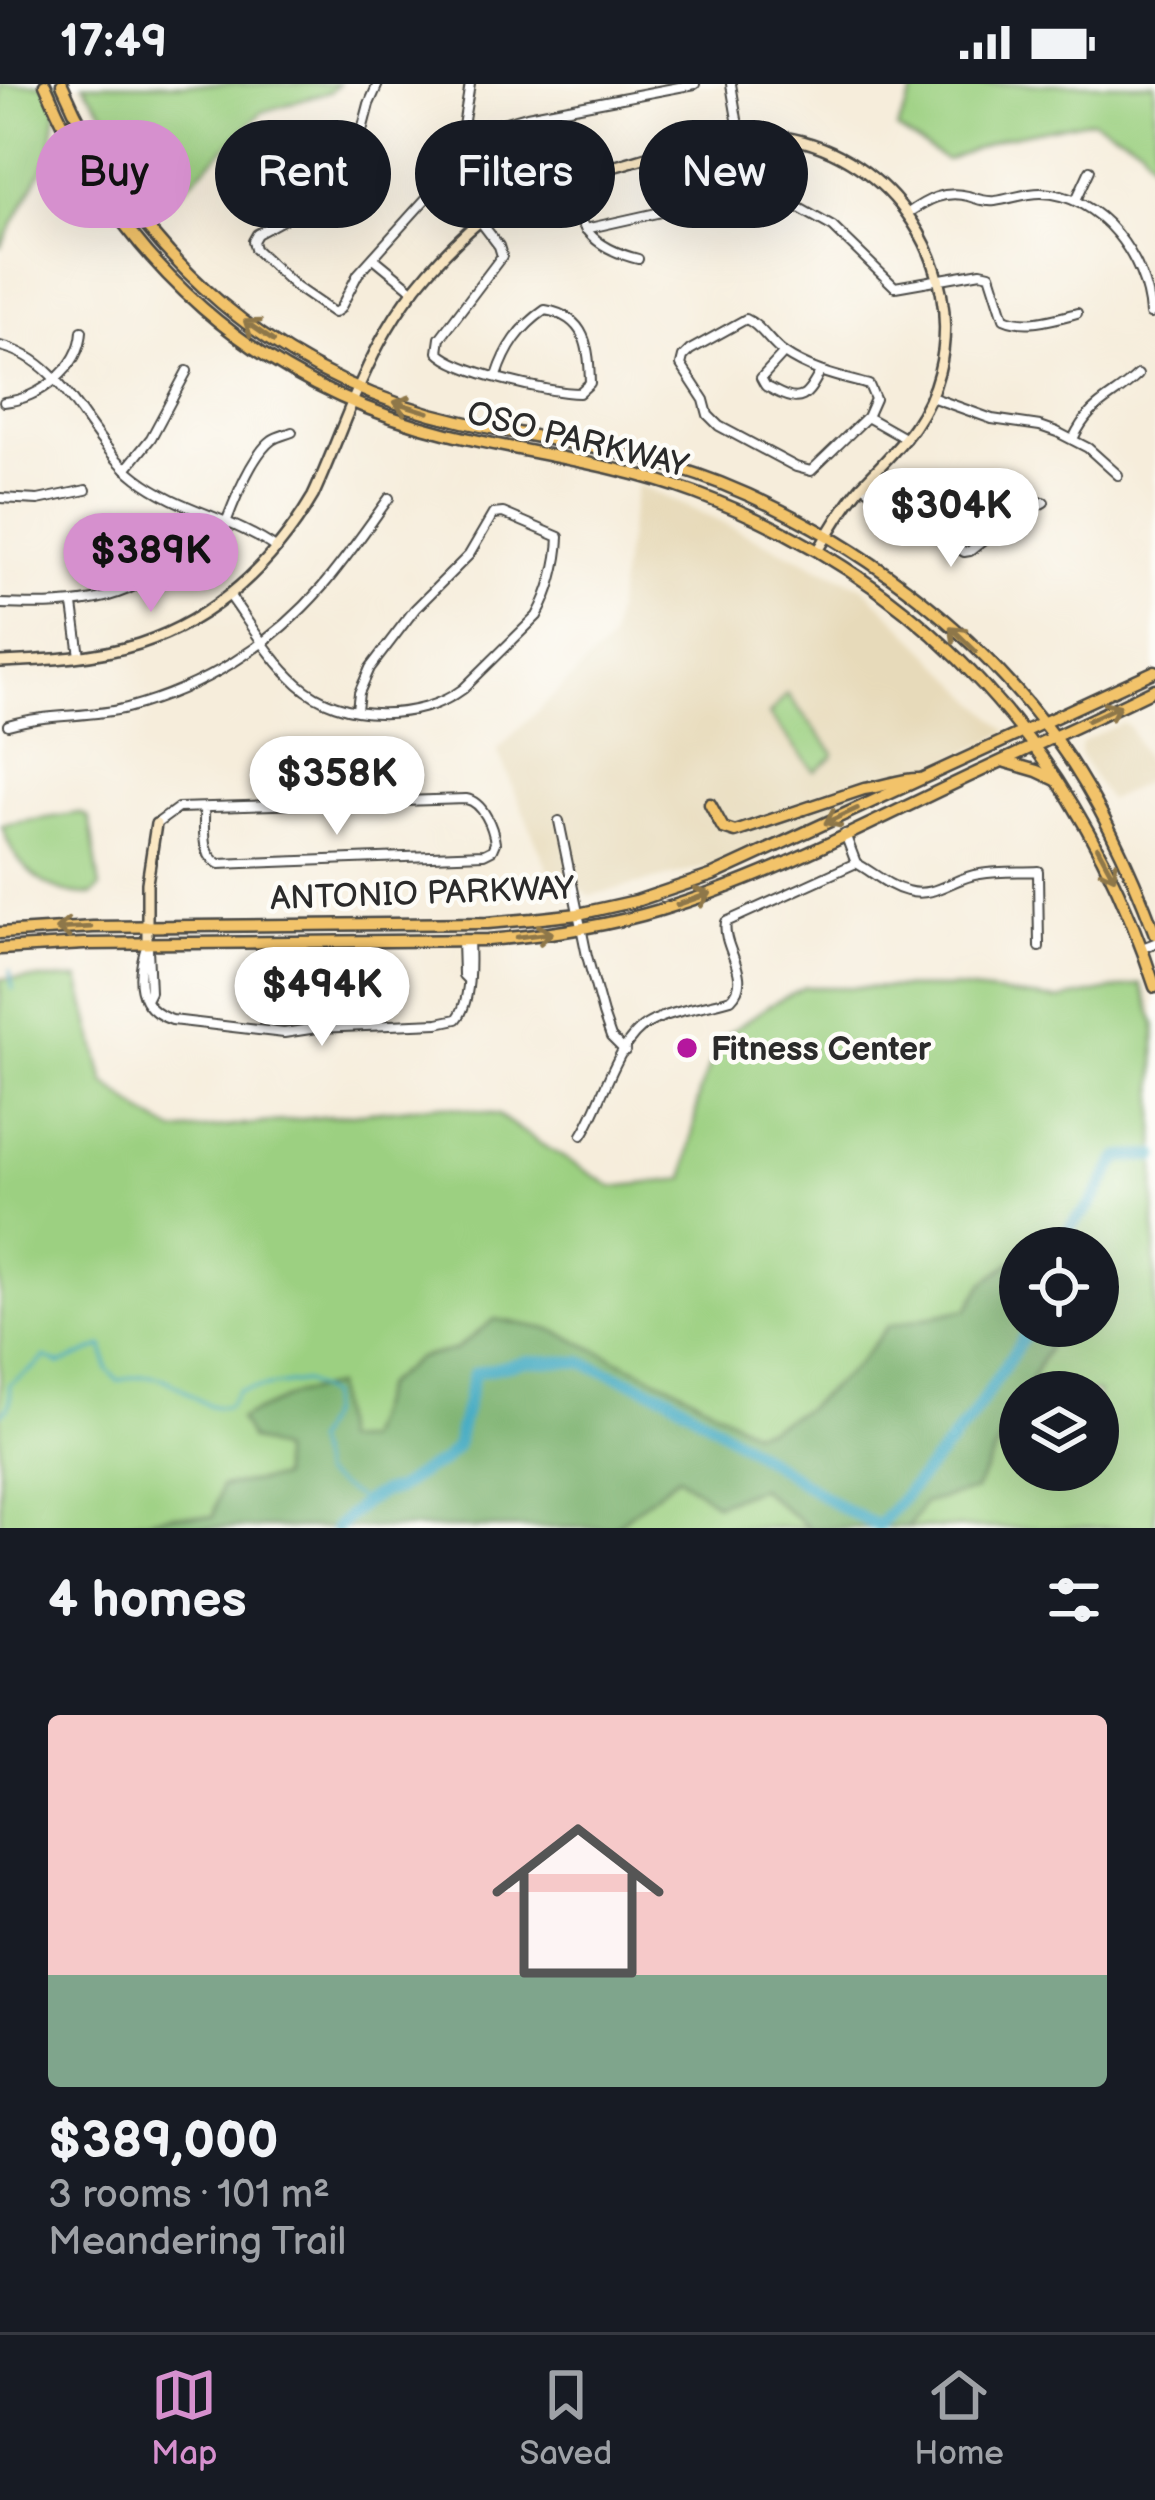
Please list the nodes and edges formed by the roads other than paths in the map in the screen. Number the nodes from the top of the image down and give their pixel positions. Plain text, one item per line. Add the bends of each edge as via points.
1 (45, 84) edge
2 (62, 84) edge
3 (378, 84) edge
4 (470, 84) edge
5 (695, 84) edge
6 (731, 84) edge
7 (366, 120) edge
8 (514, 120) edge
9 (737, 120) edge
10 (808, 144) edge
11 (1090, 170) dead end
12 (1076, 200) junction
13 (908, 213) junction
14 (268, 228) edge
15 (473, 228) edge
16 (486, 228) edge
17 (585, 229) joint
18 (375, 259) junction
19 (638, 259) dead end
20 (939, 279) junction
21 (414, 291) junction
22 (1077, 313) dead end
23 (1150, 314) dead end
24 (82, 331) dead end
25 (0, 346) edge
26 (784, 353) junction
27 (187, 371) dead end
28 (820, 372) junction
29 (1138, 375) dead end
30 (497, 376) junction
31 (55, 378) junction
32 (359, 390) junction
33 (932, 397) junction
34 (4, 402) dead end
35 (354, 403) junction
36 (867, 417) junction
37 (292, 432) dead end
38 (1073, 439) junction
39 (907, 440) junction
40 (126, 469) junction
41 (1118, 475) dead end
42 (862, 485) junction
43 (86, 490) dead end
44 (0, 498) edge
45 (389, 498) dead end
46 (1044, 502) dead end
47 (227, 520) junction
48 (828, 535) junction
49 (196, 542) dead end
50 (277, 548) junction
51 (818, 550) junction
52 (230, 596) junction
53 (0, 604) edge
54 (74, 605) junction
55 (263, 641) junction
56 (80, 656) junction
57 (0, 662) edge
58 (1155, 671) edge
59 (1155, 689) edge
60 (357, 709) junction
61 (1043, 724) junction
62 (8, 725) dead end
63 (1023, 731) junction
64 (1054, 737) junction
65 (1035, 746) junction
66 (1003, 761) junction
67 (921, 779) junction
68 (1059, 781) junction
69 (710, 804) dead end
70 (204, 808) junction
71 (559, 821) dead end
72 (156, 824) joint
73 (845, 834) junction
74 (856, 863) junction
75 (578, 914) junction
76 (146, 926) junction
77 (581, 928) junction
78 (0, 933) edge
79 (465, 940) junction
80 (1151, 942) edge
81 (147, 944) junction
82 (1040, 947) dead end
83 (0, 950) edge
84 (1155, 987) edge
85 (625, 1051) junction
86 (582, 1135) dead end

1 - 35 main road, OSO PARKWAY via 93,181 164,272 273,361
32 -> 2 main road, OSO PARKWAY via 260,334 165,250 95,154
3 - 7 street
4 - 18 street via 454,156
5 - 8 street
6 - 9 street
10 - 13 street via 874,179
11 - 12 street
12 - 13 street via 951,193
12 - 23 street via 1117,234
13 - 20 street
14 - 18 street via 257,234 255,249 334,313
15 - 21 street
16 - 30 street via 502,256 440,338 438,352
17 - 19 street via 608,250
17 - 20 street via 758,196 833,226 895,287
18 - 21 street
20 - 22 street via 991,274 1012,322
20 - 33 street via 944,342
21 - 32 street
24 - 31 street via 74,359
25 - 31 street
26 - 28 street
26 - 28 street via 761,378 790,400 810,390
26 - 36 street via 746,319 689,350 681,365 719,427 812,471
27 - 40 street
28 - 36 street via 869,386 875,399
29 - 38 street via 1093,407
30 - 30 street via 506,349 538,314 553,310 587,341 585,390
31 - 34 street via 27,398
31 - 40 street
32 - 35 street
48 -> 32 main road, OSO PARKWAY via 672,467 463,422
33 - 38 street
33 - 39 street
35 - 50 street via 314,496
35 - 51 main road, OSO PARKWAY via 658,481
36 - 39 street
37 - 47 street via 261,453
38 - 41 street
39 - 42 street
40 - 47 street via 153,490
42 - 46 street via 964,551
42 - 48 street
43 - 44 street
45 - 55 street via 311,598
47 - 50 street
48 - 51 street
61 -> 48 main road, OSO PARKWAY via 942,618
49 - 54 street via 150,580
50 - 52 street
51 - 63 main road, OSO PARKWAY via 923,626
52 - 55 street
52 - 56 street via 160,636
53 - 54 street
54 - 56 street
55 - 60 street via 304,689
55 - 62 street via 208,677 134,706
56 - 57 street
58 - 61 main road, ANTONIO PARKWAY
64 -> 59 main road, ANTONIO PARKWAY
60 - 60 street via 370,668 469,555 493,514 559,537 537,616 463,689 420,711
61 - 63 main road, ANTONIO PARKWAY
61 - 64 main road, OSO PARKWAY
63 - 65 main road, OSO PARKWAY
63 - 67 main road, ANTONIO PARKWAY
64 - 65 main road, ANTONIO PARKWAY
64 - 80 main road, OSO PARKWAY via 1138,890
65 - 66 main road, ANTONIO PARKWAY
65 - 68 main road, OSO PARKWAY
66 - 68 main road
66 - 73 main road, ANTONIO PARKWAY
67 - 69 main road via 864,788 735,832 723,828
67 -> 75 main road, ANTONIO PARKWAY via 713,875
68 -> 80 main road, OSO PARKWAY
70 - 70 street via 206,850 220,864 484,854 495,843 474,800
70 - 72 street via 178,808
71 - 75 street
72 - 76 street
73 - 74 street
77 -> 73 main road, ANTONIO PARKWAY via 696,898
74 - 82 street via 919,893 972,875 1038,871
74 - 85 street via 727,922 741,985 735,996 646,1024
75 - 76 main road, ANTONIO PARKWAY via 487,923
75 - 77 street
76 -> 78 main road, ANTONIO PARKWAY
76 - 81 street
79 -> 77 main road, ANTONIO PARKWAY
77 - 85 street via 611,1036
79 - 81 main road, ANTONIO PARKWAY
79 - 81 street via 466,1006 457,1018 284,1033 155,1014 141,992
80 - 84 main road, OSO PARKWAY
81 - 83 main road, ANTONIO PARKWAY
85 - 86 street

